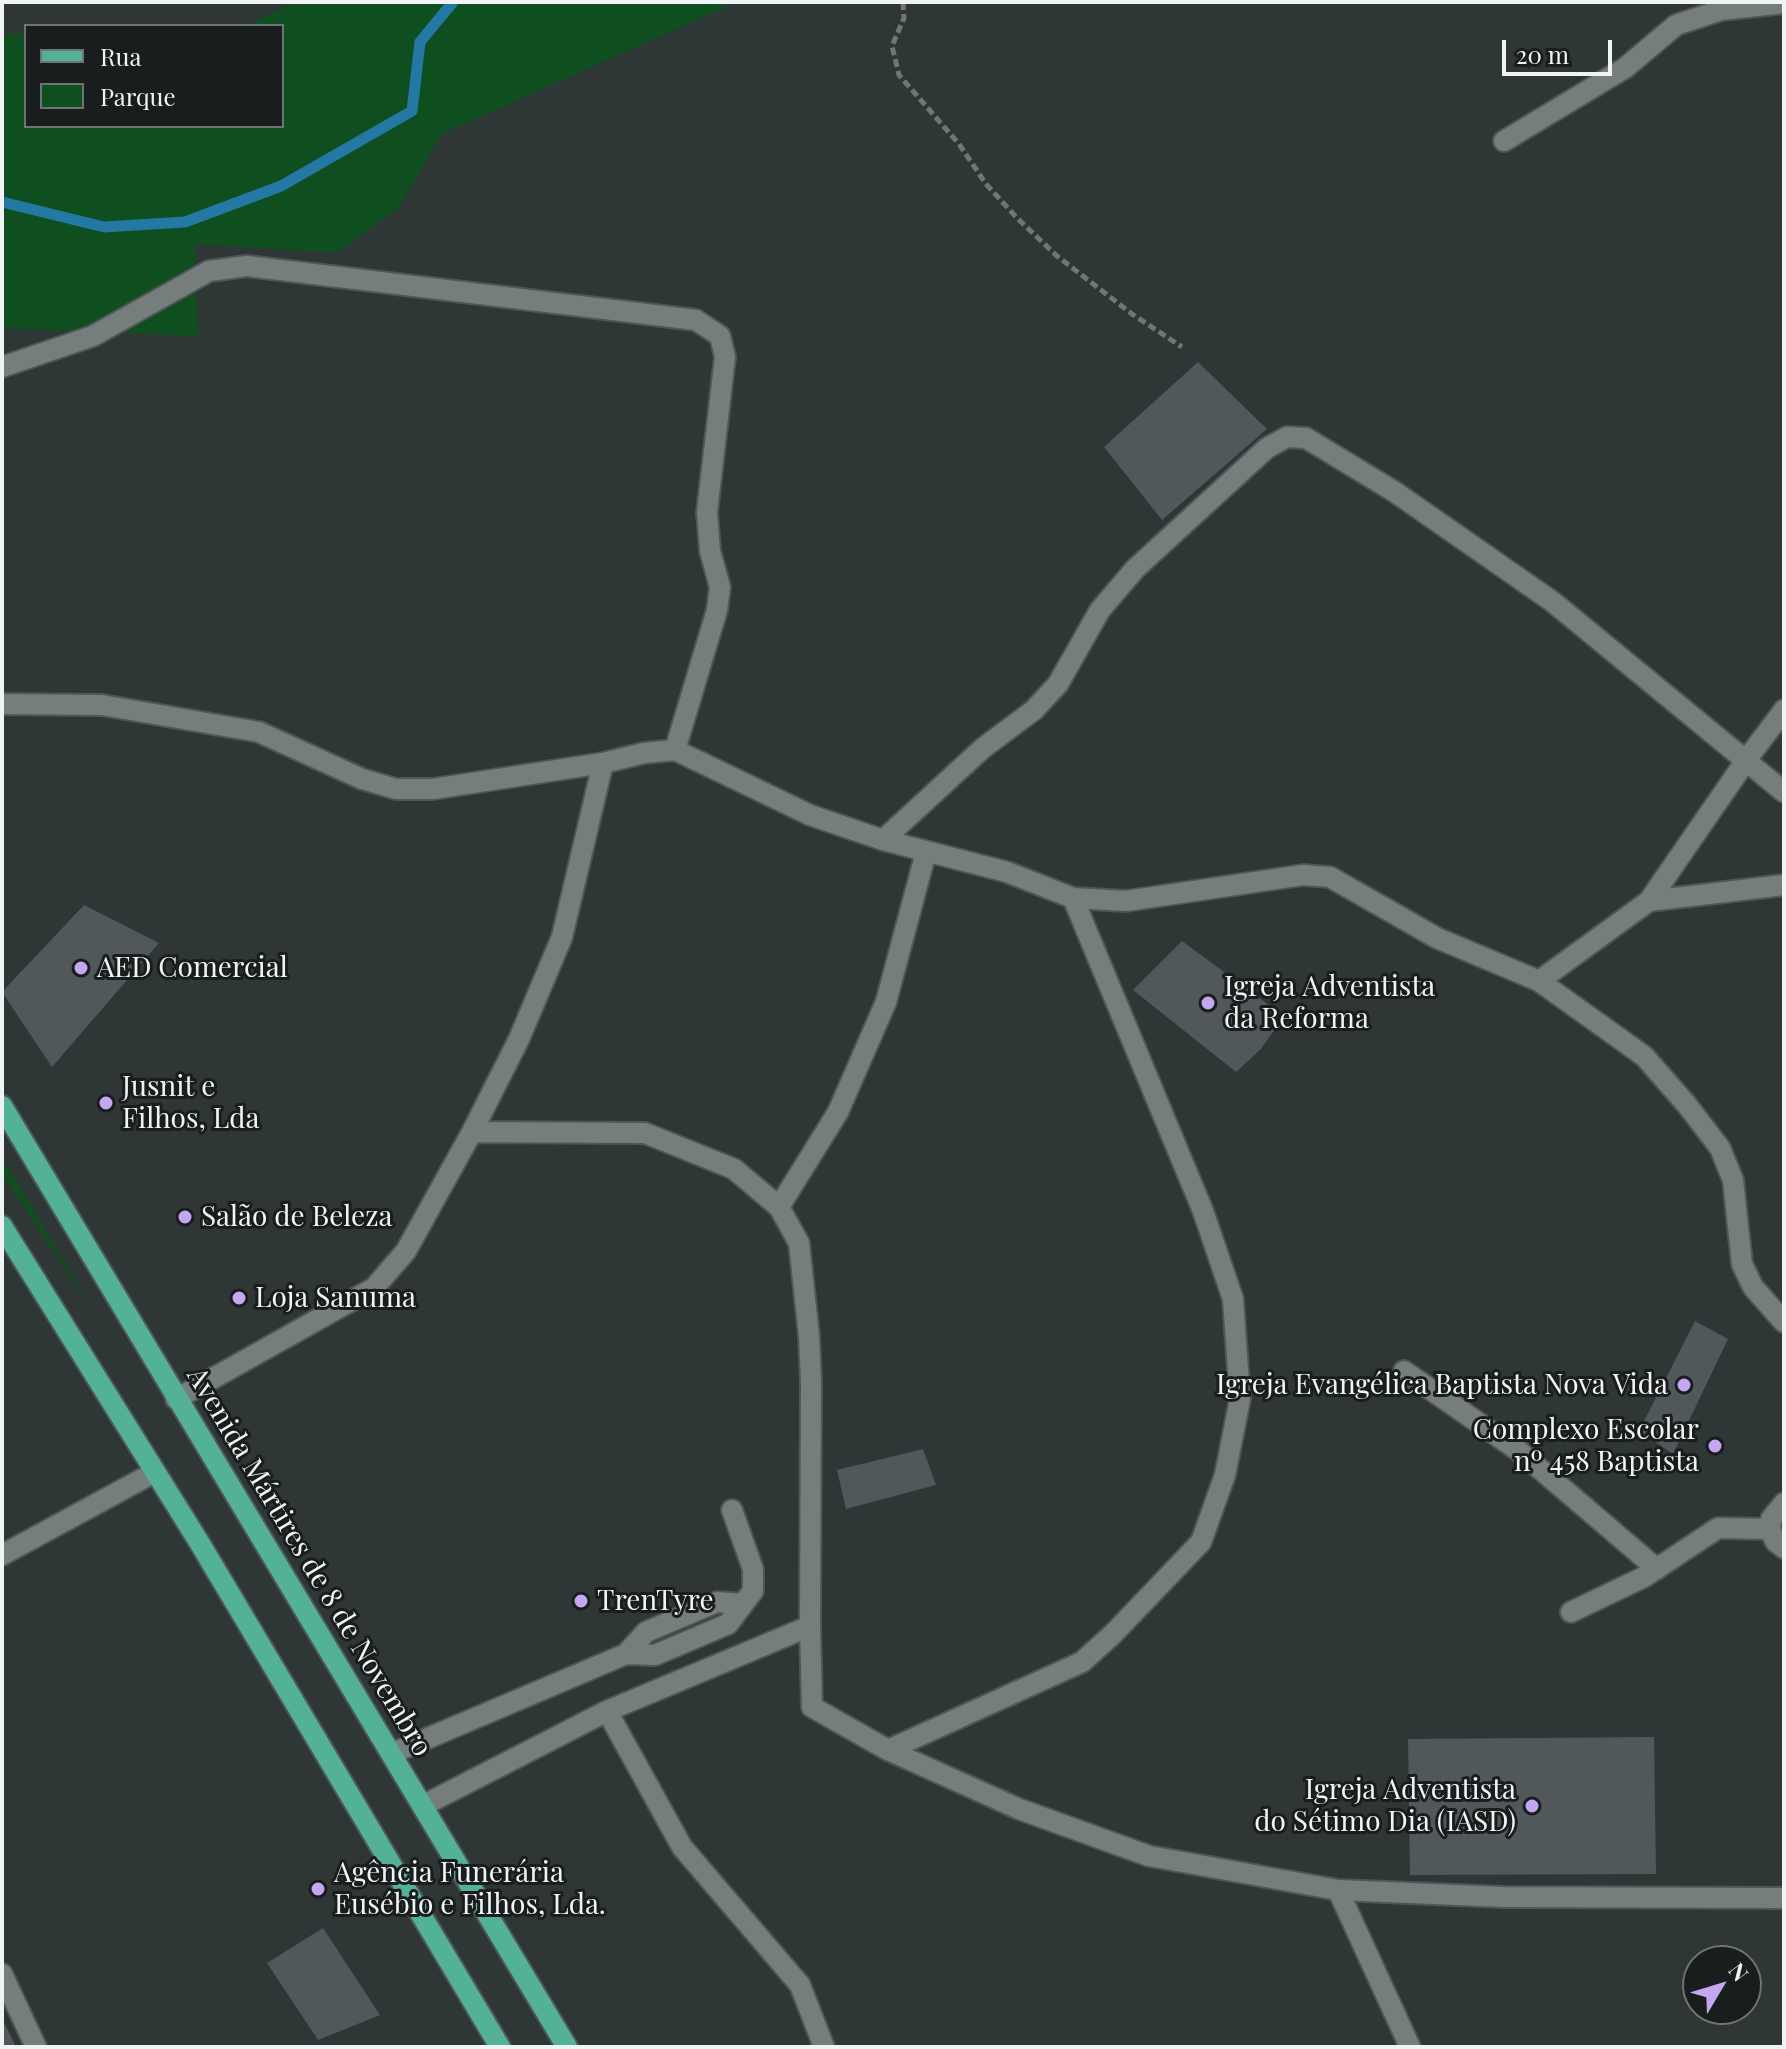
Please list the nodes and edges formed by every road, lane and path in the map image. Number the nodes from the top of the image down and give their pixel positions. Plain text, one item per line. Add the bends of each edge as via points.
1 (903, 2) edge
2 (1784, 3) edge
3 (1504, 141) dead end
4 (1182, 347) dead end
5 (2, 367) edge
6 (2, 704) edge
7 (1784, 710) edge
8 (675, 750) junction
9 (1747, 759) junction
10 (603, 763) junction
11 (1784, 792) edge
12 (883, 840) junction
13 (926, 852) junction
14 (1784, 885) edge
15 (1073, 898) junction
16 (1649, 901) junction
17 (1539, 981) junction
18 (2, 1106) edge
19 (472, 1132) junction
20 (779, 1207) junction
21 (2, 1226) edge
22 (1784, 1322) edge
23 (1404, 1371) dead end
24 (176, 1399) junction
25 (155, 1472) junction
26 (1784, 1503) edge
27 (732, 1510) dead end
28 (1770, 1529) junction
29 (1784, 1548) edge
30 (2, 1555) edge
31 (1657, 1569) junction
32 (1571, 1612) dead end
33 (810, 1626) junction
34 (607, 1711) junction
35 (888, 1750) junction
36 (393, 1753) junction
37 (424, 1805) junction
38 (1338, 1890) junction
39 (1784, 1898) edge
40 (2, 1974) edge
41 (36, 2047) edge
42 (500, 2047) edge
43 (567, 2047) edge
44 (824, 2047) edge
45 (1410, 2047) edge

1 - 4 path via 904,18 892,46 899,75 986,184 1057,256
2 - 3 street via 1721,10 1676,25 1625,68
5 - 8 street via 93,336 209,271 247,266 696,320 720,336 725,357 707,512 720,587
6 - 10 street via 102,705 259,732 396,789 433,789
7 - 9 street
8 - 10 street
8 - 12 street via 810,815
9 - 11 street
9 - 12 street via 1553,602 1407,500 1306,438 1287,437 1267,448 1135,569 1100,610 1058,684 1034,710 983,748
9 - 16 street
10 - 19 street via 562,937
12 - 13 street
13 - 15 street via 1007,872
13 - 20 street via 886,1002 838,1112
14 - 16 street
15 - 17 street via 1126,901 1303,875 1330,877 1437,938
15 - 35 street via 1203,1211 1233,1299 1240,1399 1225,1475 1201,1542 1082,1662
16 - 17 street
17 - 22 street via 1644,1056 1720,1148 1733,1180 1742,1264 1753,1287
18 - 24 main road, Avenida Mártires de 8 de Novembro
19 - 20 street via 645,1133 734,1169
19 - 24 street via 406,1251 374,1288
20 - 33 street via 799,1243 809,1336
21 - 25 main road
23 - 31 street via 1519,1451
24 - 36 main road, Avenida Mártires de 8 de Novembro
25 - 30 street
25 - 42 main road
26 - 28 street
27 - 36 street via 753,1569 753,1591 728,1624 655,1655 626,1654
28 - 29 street
28 - 31 street via 1718,1528
31 - 32 street
33 - 34 street
33 - 35 street via 812,1707
34 - 37 street
34 - 44 street via 682,1847 800,1985
35 - 38 street via 1019,1809 1149,1856
36 - 37 main road, Avenida Mártires de 8 de Novembro
37 - 43 main road, Avenida Mártires de 8 de Novembro
38 - 39 street via 1504,1897
38 - 45 street
40 - 41 street

